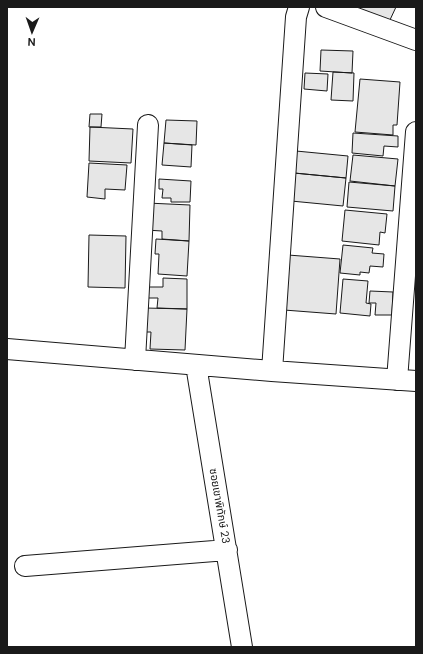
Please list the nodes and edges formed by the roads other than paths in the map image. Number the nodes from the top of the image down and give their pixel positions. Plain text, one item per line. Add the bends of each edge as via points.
1 (299, 7) edge
2 (326, 7) edge
3 (416, 40) edge
4 (148, 124) dead end
5 (416, 132) edge
6 (7, 349) edge
7 (135, 360) junction
8 (196, 365) junction
9 (272, 371) junction
10 (406, 380) edge
11 (227, 550) junction
12 (25, 566) dead end
13 (242, 647) edge

1 - 9 street via 296,17
2 - 3 street
4 - 7 street
5 - 10 street
6 - 7 street
7 - 8 street
8 - 9 street
8 - 11 street, ซอยเขาพิทักษ์ 23
9 - 10 street
11 - 12 street
11 - 13 street, ซอยเขาพิทักษ์ 23

